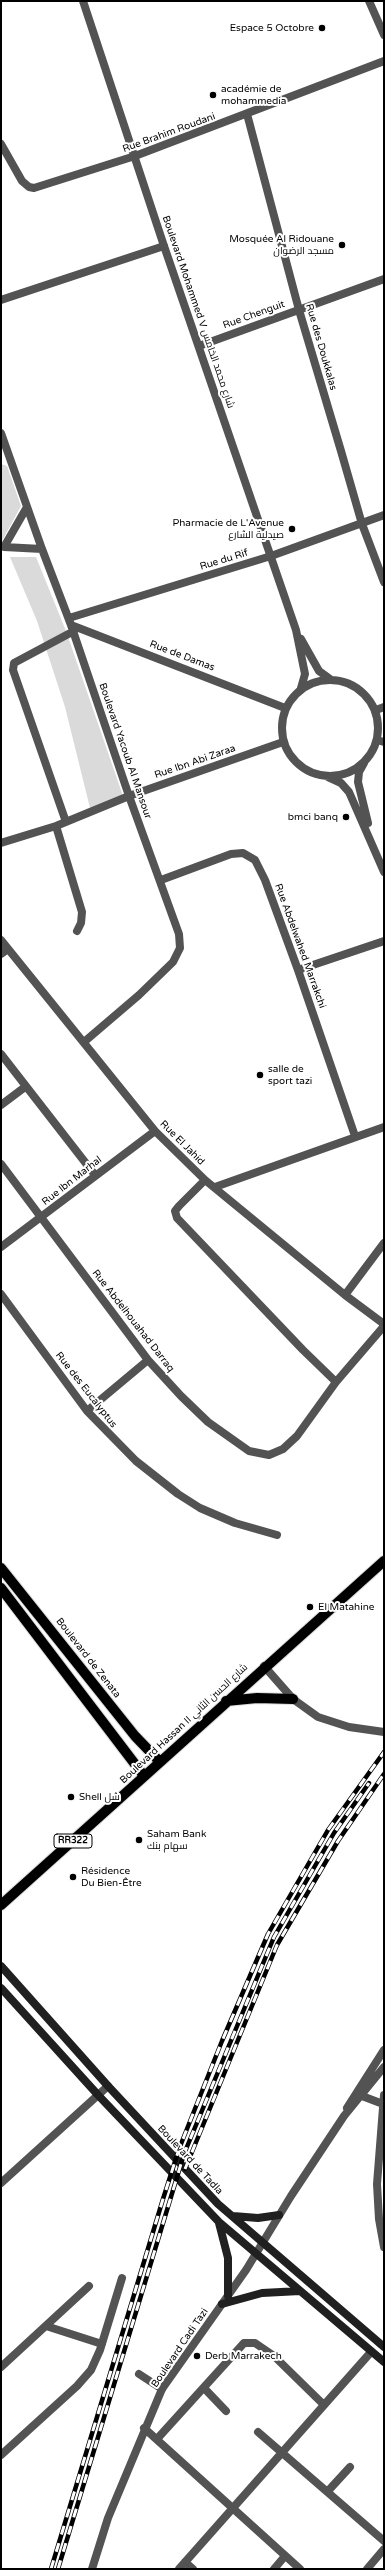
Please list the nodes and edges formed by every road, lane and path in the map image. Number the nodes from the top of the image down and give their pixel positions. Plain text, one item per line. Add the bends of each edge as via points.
1 (83, 1) edge
2 (369, 1) edge
3 (384, 35) edge
4 (384, 61) edge
5 (247, 114) junction
6 (1, 144) edge
7 (135, 156) junction
8 (164, 246) junction
9 (384, 279) edge
10 (1, 300) edge
11 (299, 310) junction
12 (199, 346) junction
13 (1, 433) edge
14 (5, 455) edge
15 (27, 507) junction
16 (384, 515) edge
17 (362, 524) junction
18 (3, 548) edge
19 (42, 549) junction
20 (271, 556) junction
21 (384, 582) edge
22 (71, 625) junction
23 (296, 630) junction
24 (330, 679) junction
25 (301, 688) junction
26 (384, 707) edge
27 (285, 708) junction
28 (376, 710) junction
29 (381, 741) edge
30 (283, 742) junction
31 (364, 763) junction
32 (325, 776) junction
33 (129, 796) junction
34 (66, 822) junction
35 (56, 826) junction
36 (372, 842) junction
37 (1, 843) edge
38 (384, 872) edge
39 (161, 880) junction
40 (77, 931) dead end
41 (1, 940) edge
42 (384, 941) edge
43 (4, 951) edge
44 (298, 970) junction
45 (84, 1042) junction
46 (1, 1054) edge
47 (26, 1087) junction
48 (1, 1105) edge
49 (384, 1127) edge
50 (155, 1131) junction
51 (355, 1136) junction
52 (1, 1164) edge
53 (95, 1175) junction
54 (205, 1180) junction
55 (215, 1188) junction
56 (40, 1218) junction
57 (384, 1242) edge
58 (1, 1247) edge
59 (1, 1294) edge
60 (345, 1295) junction
61 (384, 1325) edge
62 (148, 1360) junction
63 (336, 1382) junction
64 (87, 1411) junction
65 (277, 1535) dead end
66 (384, 1561) edge
67 (1, 1568) edge
68 (1, 1588) edge
69 (264, 1666) junction
70 (293, 1699) junction
71 (226, 1701) junction
72 (384, 1732) edge
73 (136, 1736) junction
74 (123, 1747) junction
75 (160, 1762) junction
76 (144, 1776) junction
77 (1, 1905) edge
78 (1, 1966) edge
79 (1, 1988) edge
80 (384, 2050) edge
81 (384, 2067) edge
82 (108, 2086) junction
83 (384, 2094) edge
84 (98, 2095) junction
85 (362, 2096) junction
86 (383, 2104) junction
87 (344, 2116) junction
88 (1, 2183) edge
89 (279, 2215) junction
90 (233, 2216) junction
91 (219, 2222) junction
92 (262, 2242) junction
93 (384, 2247) edge
94 (256, 2253) junction
95 (122, 2278) dead end
96 (89, 2286) dead end
97 (300, 2291) junction
98 (228, 2296) junction
99 (222, 2304) junction
100 (46, 2326) junction
101 (102, 2344) junction
102 (383, 2344) edge
103 (371, 2352) junction
104 (384, 2362) edge
105 (1, 2367) edge
106 (139, 2374) dead end
107 (204, 2388) junction
108 (162, 2389) junction
109 (324, 2405) junction
110 (226, 2411) dead end
111 (144, 2428) junction
112 (258, 2432) dead end
113 (157, 2438) junction
114 (283, 2452) junction
115 (1, 2455) edge
116 (350, 2467) dead end
117 (328, 2491) junction
118 (232, 2509) junction
119 (384, 2541) edge
120 (384, 2549) edge
121 (285, 2556) junction
122 (185, 2562) junction
123 (92, 2569) edge
124 (178, 2569) edge
125 (192, 2569) edge
126 (274, 2569) edge
127 (300, 2569) edge
128 (367, 2569) edge

1 - 7 street, Boulevard Mohammed V شارع محمد الخامس
2 - 3 street
4 - 5 street, Rue Brahim Roudani
5 - 7 street, Rue Brahim Roudani
5 - 11 street, Rue des Doukkalas
6 - 7 street, Rue Brahim Roudani via 22,181 32,188
7 - 8 street, Boulevard Mohammed V شارع محمد الخامس
8 - 10 street
8 - 12 street, Boulevard Mohammed V شارع محمد الخامس
9 - 11 street, Rue Chenguit
11 - 12 street, Rue Chenguit
11 - 17 street, Rue des Doukkalas
12 - 20 street, Boulevard Mohammed V شارع محمد الخامس
13 - 14 street, Boulevard Yacoub Al Mansour
14 - 15 street, Boulevard Yacoub Al Mansour
15 - 18 street
15 - 19 street, Boulevard Yacoub Al Mansour
16 - 17 street, Rue du Rif
17 - 20 street, Rue du Rif
17 - 21 street, Rue des Doukkalas
18 - 19 street
19 - 22 street, Boulevard Yacoub Al Mansour
20 - 22 street, Rue du Rif
20 - 23 street, Boulevard Mohammed V شارع محمد الخامس
22 - 27 street, Rue de Damas
22 - 33 street, Boulevard Yacoub Al Mansour
22 - 34 street, Rue du Rif via 17,661 13,667 15,682
23 - 24 street, Boulevard Mohammed V شارع محمد الخامس via 319,671
23 - 25 street, Boulevard Mohammed V شارع محمد الخامس via 305,674
24 - 25 street
24 - 28 street via 342,681 362,691
25 - 27 street
26 - 28 street
27 - 30 street via 281,725
28 - 29 street
29 - 31 street
30 - 32 street via 299,766
30 - 33 street, Rue Ibn Abi Zaraa
31 - 32 street via 339,776
31 - 36 street via 359,772 358,782
32 - 36 street via 346,787
33 - 34 street, Rue Ibn Abi Zaraa
33 - 39 street, Boulevard Yacoub Al Mansour
34 - 35 street, Rue Ibn Abi Zaraa
35 - 37 street, Rue Ibn Abi Zaraa
35 - 40 street via 82,912
36 - 38 street
39 - 44 street, Rue Abdelwahed Marrakchi via 231,854 243,853 255,860 265,880
39 - 45 street, Boulevard Yacoub Al Mansour via 180,934 179,952 173,962 139,995
41 - 43 street, Rue El Jahid
42 - 44 street
43 - 45 street, Rue El Jahid
44 - 51 street, Rue Abdelwahed Marrakchi
45 - 50 street, Rue El Jahid
46 - 47 street
47 - 48 street
47 - 53 street
49 - 51 street
50 - 53 street, Rue Ibn Marhal
50 - 54 street, Rue El Jahid
51 - 55 street
52 - 56 street, Rue Abdelhouahad Darraq
53 - 56 street, Rue Ibn Marhal
54 - 55 street, Rue El Jahid
54 - 63 street via 179,1206 175,1212 177,1218
55 - 60 street, Rue El Jahid
56 - 58 street, Rue Ibn Marhal
56 - 62 street, Rue Abdelhouahad Darraq
57 - 60 street
59 - 64 street, Rue des Eucalyptus
60 - 61 street, Rue El Jahid
61 - 63 street, Rue Abdelhouahad Darraq
62 - 63 street, Rue Abdelhouahad Darraq via 180,1396 220,1432 249,1451 262,1455 275,1454 291,1442
62 - 64 street
64 - 65 street, Rue des Eucalyptus via 121,1448 188,1501 235,1523
66 - 69 main road, Boulevard Hassan II شارع الحسن الثاني / RR322
67 - 73 main road, Boulevard de Zenata
68 - 74 main road
69 - 70 street
69 - 71 main road, Boulevard Hassan II شارع الحسن الثاني / RR322
70 - 71 main road via 257,1698
70 - 72 street via 318,1717 334,1723
71 - 75 main road, Boulevard Hassan II شارع الحسن الثاني / RR322
73 - 74 main road
73 - 75 main road, Boulevard de Zenata
74 - 76 main road
75 - 76 main road, Boulevard Hassan II شارع الحسن الثاني / RR322
76 - 77 main road, Boulevard Hassan II شارع الحسن الثاني / RR322
78 - 82 main road, Boulevard de Tadla
79 - 84 main road
80 - 87 street via 354,2095
81 - 85 street
82 - 84 street
82 - 90 main road, Boulevard de Tadla via 218,2204
83 - 86 street
84 - 88 street
84 - 91 main road
85 - 86 street
85 - 87 street
86 - 93 street via 377,2184
87 - 89 street, Boulevard Cadi Tazi
89 - 90 main road via 258,2218
89 - 92 street, Boulevard Cadi Tazi
90 - 92 main road, Boulevard de Tadla
91 - 94 main road
91 - 98 main road via 228,2258
92 - 94 street, Boulevard Cadi Tazi
92 - 102 main road, Boulevard de Tadla
94 - 97 main road
94 - 98 street, Boulevard Cadi Tazi
95 - 101 street
96 - 100 street
97 - 99 main road via 262,2293
97 - 103 main road
98 - 99 street, Boulevard Cadi Tazi
99 - 108 street, Boulevard Cadi Tazi
100 - 101 street
100 - 105 street
101 - 115 street via 85,2378
102 - 103 main road
103 - 104 main road
103 - 109 street
106 - 108 street
107 - 109 street via 237,2349 244,2343 255,2343 274,2356
107 - 110 street
107 - 113 street
108 - 111 street, Boulevard Cadi Tazi
109 - 114 street
111 - 113 street
111 - 123 street, Boulevard Cadi Tazi via 108,2518
112 - 114 street
113 - 118 street
114 - 117 street
114 - 118 street
116 - 117 street
117 - 119 street
118 - 121 street
118 - 122 street
120 - 128 street
121 - 126 street
121 - 127 street
122 - 124 street
122 - 125 street

